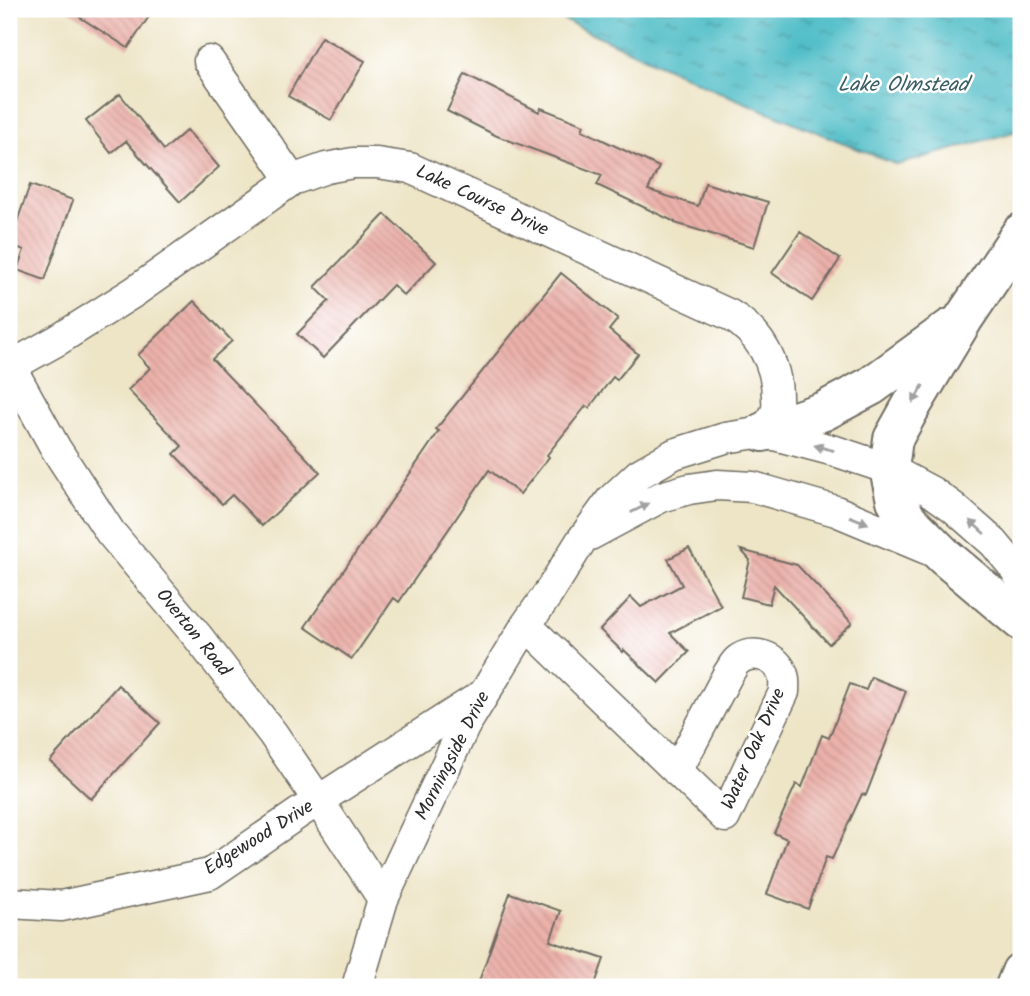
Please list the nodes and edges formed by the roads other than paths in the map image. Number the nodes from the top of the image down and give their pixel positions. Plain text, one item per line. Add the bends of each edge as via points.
1 (209, 61) dead end
2 (292, 180) junction
3 (1021, 233) edge
4 (964, 318) junction
5 (10, 365) edge
6 (763, 432) junction
7 (889, 469) junction
8 (581, 541) junction
9 (944, 556) junction
10 (1021, 579) edge
11 (1021, 621) edge
12 (526, 625) junction
13 (482, 695) junction
14 (677, 771) junction
15 (318, 800) junction
16 (383, 899) junction
17 (9, 903) edge
18 (1021, 972) edge
19 (357, 987) edge
20 (1016, 987) edge

1 - 2 street
2 - 5 street, Lake Course Drive via 134,292
2 - 6 street, Lake Course Drive via 353,163 410,168 730,315 754,335 772,367 777,409
3 - 4 main road
4 - 6 main road via 871,386 824,411
4 -> 7 main road via 893,439
5 - 15 street, Overton Road via 56,449 110,532 198,637
7 -> 6 street, Morningside Drive
6 - 8 street, Morningside Drive via 674,454 639,474 611,500
7 - 9 main road via 895,500 907,519
10 -> 7 street, Morningside Drive via 994,543 953,507
8 -> 9 street, Morningside Drive via 661,497 718,485 753,487 836,510
8 - 12 street, Morningside Drive
9 - 11 main road
12 - 13 street, Morningside Drive
12 - 14 street, Water Oak Drive
13 - 15 street, Edgewood Drive
13 - 16 street, Morningside Drive
14 - 14 street, Water Oak Drive via 725,817 784,692 784,676 777,663 753,654 738,660
15 - 16 street, Overton Road
15 - 17 street, Edgewood Drive via 210,874 61,906
16 - 19 street, Morningside Drive
18 - 20 main road

